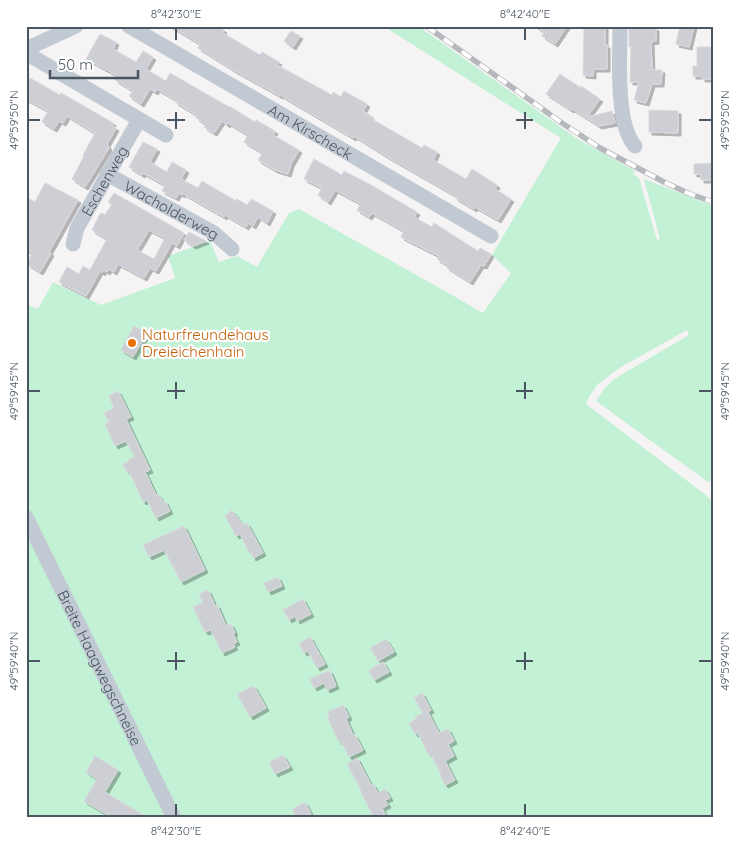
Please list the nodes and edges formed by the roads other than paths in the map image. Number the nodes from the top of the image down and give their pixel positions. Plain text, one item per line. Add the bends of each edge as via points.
1 (76, 26) edge
2 (129, 26) edge
3 (620, 26) edge
4 (26, 49) edge
5 (26, 53) edge
6 (139, 120) junction
7 (166, 135) dead end
8 (635, 146) dead end
9 (108, 174) junction
10 (491, 236) dead end
11 (74, 244) dead end
12 (232, 249) dead end
13 (26, 517) edge
14 (174, 818) edge

1 - 4 street
2 - 10 street, Am Kirscheck
3 - 8 street via 620,97 623,119
5 - 6 street
6 - 7 street
6 - 9 street, Eschenweg
9 - 11 street, Eschenweg via 77,228
9 - 12 street, Wacholderweg via 214,233
13 - 14 street, Breite Haagwegschneise

